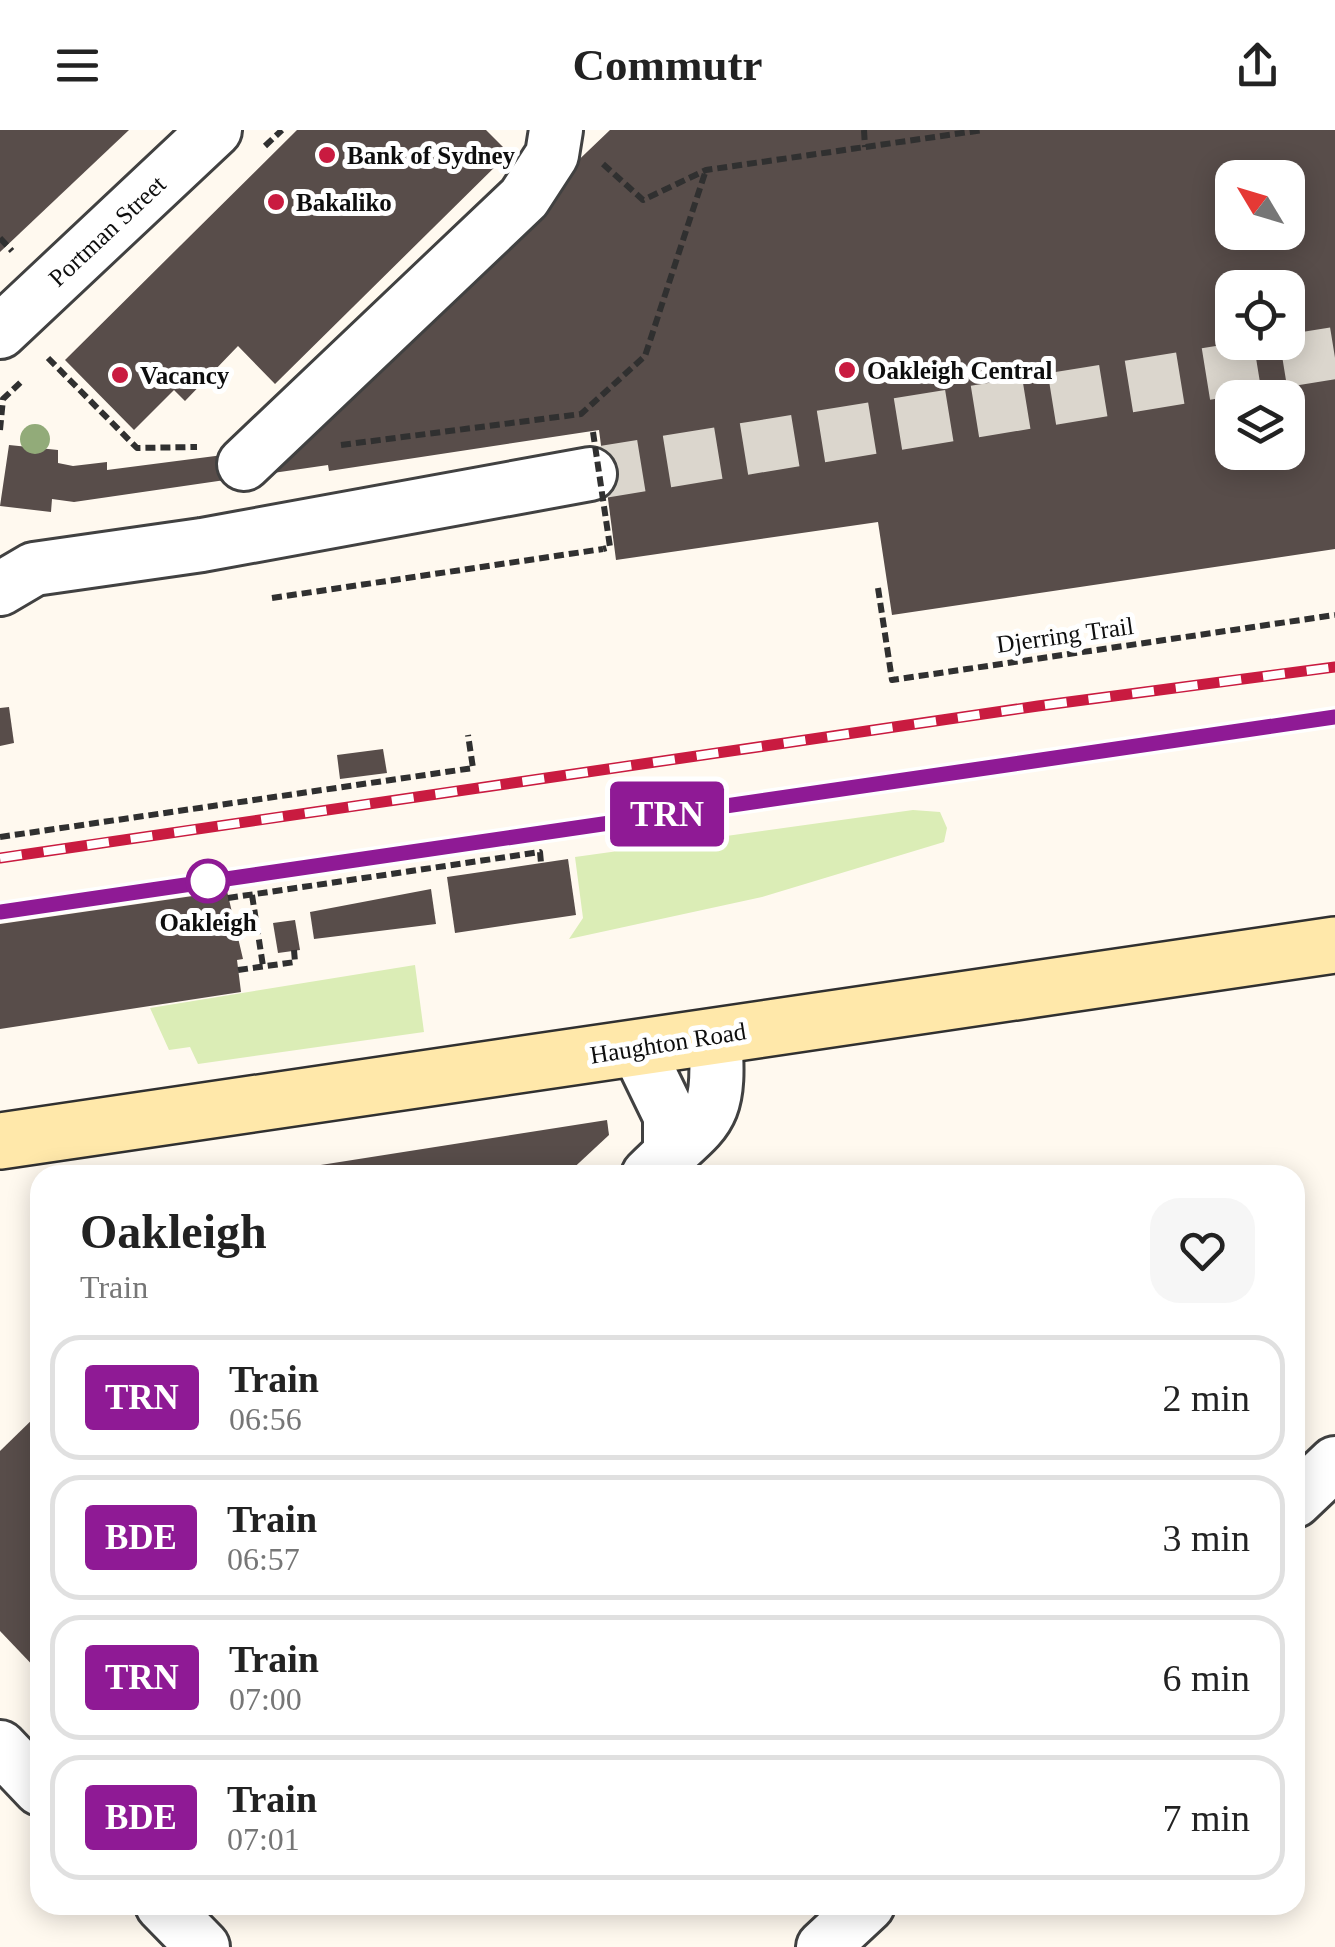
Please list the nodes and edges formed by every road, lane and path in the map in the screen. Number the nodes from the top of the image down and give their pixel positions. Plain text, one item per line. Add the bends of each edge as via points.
1 (214, 130) edge
2 (864, 130) edge
3 (983, 130) edge
4 (571, 137) edge
5 (865, 147) junction
6 (706, 170) junction
7 (0, 332) edge
8 (47, 357) dead end
9 (325, 447) dead end
10 (592, 453) joint
11 (254, 455) joint
12 (11, 570) edge
13 (878, 588) dead end
14 (272, 598) dead end
15 (1335, 615) edge
16 (468, 735) dead end
17 (0, 837) edge
18 (541, 863) dead end
19 (252, 894) junction
20 (228, 898) dead end
21 (1335, 945) edge
22 (294, 950) dead end
23 (263, 966) junction
24 (238, 970) dead end
25 (715, 1036) junction
26 (637, 1048) junction
27 (0, 1141) edge
28 (659, 1164) edge
29 (1335, 1463) edge
30 (1305, 1492) edge
31 (172, 1915) edge
32 (858, 1915) edge
33 (203, 1947) edge
34 (824, 1947) edge

1 - 7 street, Portman Street
2 - 5 path
3 - 5 path
4 - 6 path via 643,200
4 - 11 street via 524,198
5 - 6 path
6 - 9 path via 646,356 581,414
8 - 11 path via 137,448
10 - 12 street via 202,546
10 - 14 path, bridge via 610,548
13 - 15 path, Djerring Trail via 892,680
16 - 17 path via 473,768
18 - 19 path via 540,852
19 - 20 path
19 - 23 path
21 - 25 street, Haughton Road
22 - 23 path via 296,962
23 - 24 path
25 - 26 street, Haughton Road
25 - 28 street via 714,1108
26 - 27 street, Haughton Road
26 - 28 street via 670,1116
29 - 30 street
31 - 33 street
32 - 34 street

